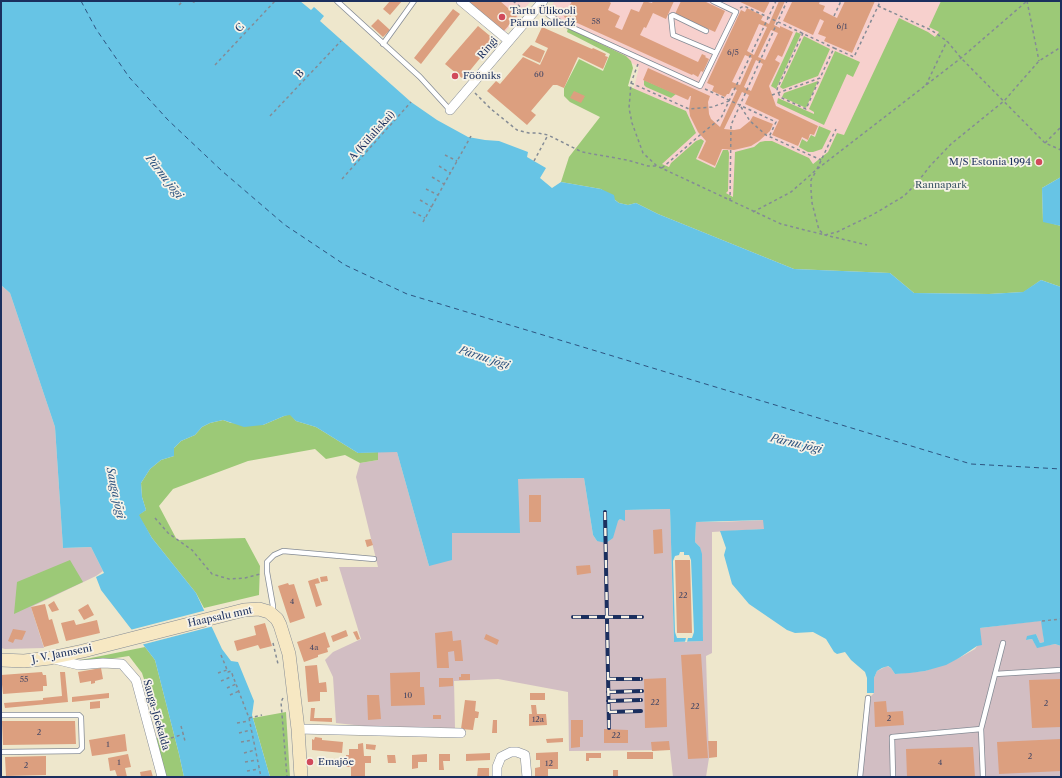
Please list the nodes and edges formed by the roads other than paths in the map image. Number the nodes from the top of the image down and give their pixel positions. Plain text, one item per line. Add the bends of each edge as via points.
1 (337, 1) edge
2 (414, 1) edge
3 (460, 1) edge
4 (713, 1) edge
5 (541, 3) edge
6 (706, 31) dead end
7 (509, 41) junction
8 (383, 44) junction
9 (716, 53) junction
10 (450, 110) joint
11 (374, 559) dead end
12 (272, 614) junction
13 (122, 641) joint
14 (1003, 643) dead end
15 (50, 658) junction
16 (1, 660) edge
17 (1061, 670) edge
18 (995, 674) junction
19 (868, 698) dead end
20 (1, 715) edge
21 (298, 729) junction
22 (981, 729) junction
23 (461, 733) dead end
24 (1, 752) edge
25 (162, 777) edge
26 (301, 777) edge
27 (497, 777) edge
28 (527, 777) edge
29 (860, 777) edge
30 (893, 777) edge
31 (983, 777) edge

1 - 8 lane
2 - 8 lane
3 - 7 street
4 - 9 lane via 735,12
5 - 7 street, Ringi
5 - 9 lane via 549,15 560,22 700,86
6 - 9 lane via 671,16 673,35
7 - 10 street, Ringi
8 - 10 lane via 420,77
11 - 12 lane via 282,551 274,555 268,562 267,572 274,606
12 - 13 main road, Haapsalu mnt via 253,609
12 - 21 main road via 280,625 288,654
13 - 15 main road, J. V. Jannseni
14 - 18 lane
15 - 16 main road, J. V. Jannseni
15 - 25 street, Sauga-Jõekalda via 79,665 122,664 136,680
17 - 18 lane
18 - 22 lane
19 - 29 lane
20 - 24 lane via 79,714 82,748 79,751
21 - 23 street
21 - 26 main road
22 - 30 lane via 892,738
22 - 31 lane
27 - 28 street via 500,757 517,752 525,755

